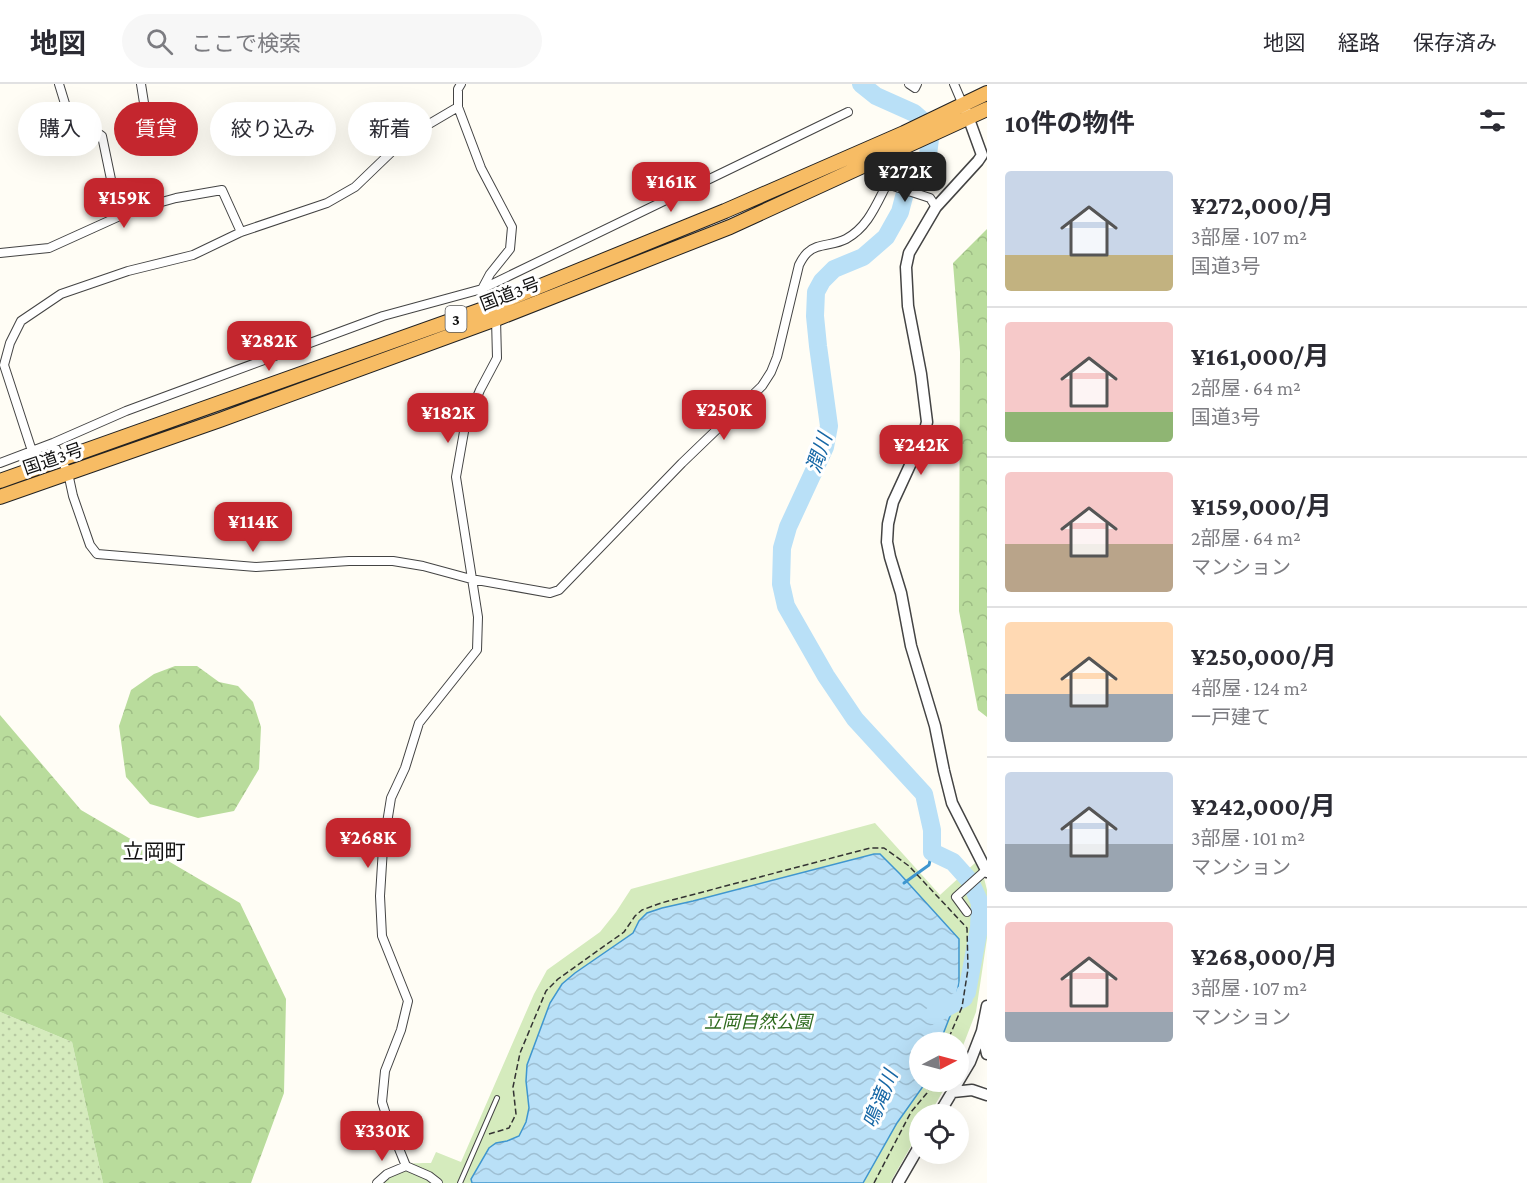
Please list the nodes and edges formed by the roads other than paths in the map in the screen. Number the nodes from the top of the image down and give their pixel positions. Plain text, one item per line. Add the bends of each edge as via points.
1 (59, 84) edge
2 (141, 84) edge
3 (461, 84) edge
4 (909, 84) edge
5 (917, 84) edge
6 (954, 84) edge
7 (987, 93) edge
8 (144, 102) edge
9 (458, 107) junction
10 (987, 109) edge
11 (966, 111) junction
12 (848, 112) dead end
13 (943, 122) junction
14 (984, 155) edge
15 (113, 189) dead end
16 (933, 202) junction
17 (241, 232) junction
18 (0, 253) edge
19 (482, 290) junction
20 (493, 313) junction
21 (2, 365) edge
22 (53, 443) junction
23 (32, 451) junction
24 (62, 459) junction
25 (0, 463) edge
26 (68, 473) junction
27 (0, 481) edge
28 (0, 496) edge
29 (471, 579) junction
30 (986, 871) edge
31 (967, 912) dead end
32 (987, 1006) edge
33 (982, 1030) junction
34 (987, 1054) edge
35 (969, 1064) edge
36 (969, 1090) edge
37 (953, 1092) edge
38 (987, 1095) edge
39 (496, 1098) dead end
40 (945, 1104) edge
41 (909, 1164) edge
42 (406, 1166) junction
43 (377, 1183) edge
44 (438, 1183) edge
45 (460, 1183) edge
46 (898, 1183) edge

1 - 15 street via 74,133 95,131 102,136
2 - 8 street
3 - 9 street
4 - 5 street via 915,88
6 - 11 street
7 - 11 highway, 国道3号 / 3
9 - 17 street via 407,137 354,188 327,203
9 - 19 street via 481,168 512,227 510,249
10 - 11 highway, 国道3号 / 3
11 - 13 highway, 国道3号 / 3
11 - 14 street
12 - 19 street
13 - 20 highway, 国道3号 / 3 via 904,133
13 - 20 highway, 国道3号 / 3 via 902,147 730,227
14 - 16 street
16 - 29 street via 887,184 862,227 847,238 807,253 799,265 777,357 762,386 559,590 550,593
16 - 30 street via 906,267 927,422 893,502 887,542 952,803
17 - 18 street via 222,190 133,210 49,248
17 - 21 street via 193,255 128,271 61,294 21,321
19 - 20 street
19 - 22 street via 383,316 126,411
20 - 24 highway, 国道3号 / 3
20 - 26 highway, 国道3号 / 3 via 220,420
20 - 29 street via 497,358 465,426 456,477
21 - 23 street
22 - 23 street
22 - 24 street
23 - 25 street
24 - 26 street
24 - 27 highway, 国道3号 / 3
26 - 28 highway, 国道3号 / 3
26 - 29 street via 72,496 97,554 256,567 393,561
29 - 42 street via 478,617 477,650 419,723 391,798 383,848 382,936 408,1001 385,1071 382,1102
30 - 31 street via 956,897
32 - 33 street
33 - 34 street
33 - 35 street
36 - 38 street
37 - 40 street
39 - 45 lane
41 - 46 street
42 - 43 street
42 - 44 street

